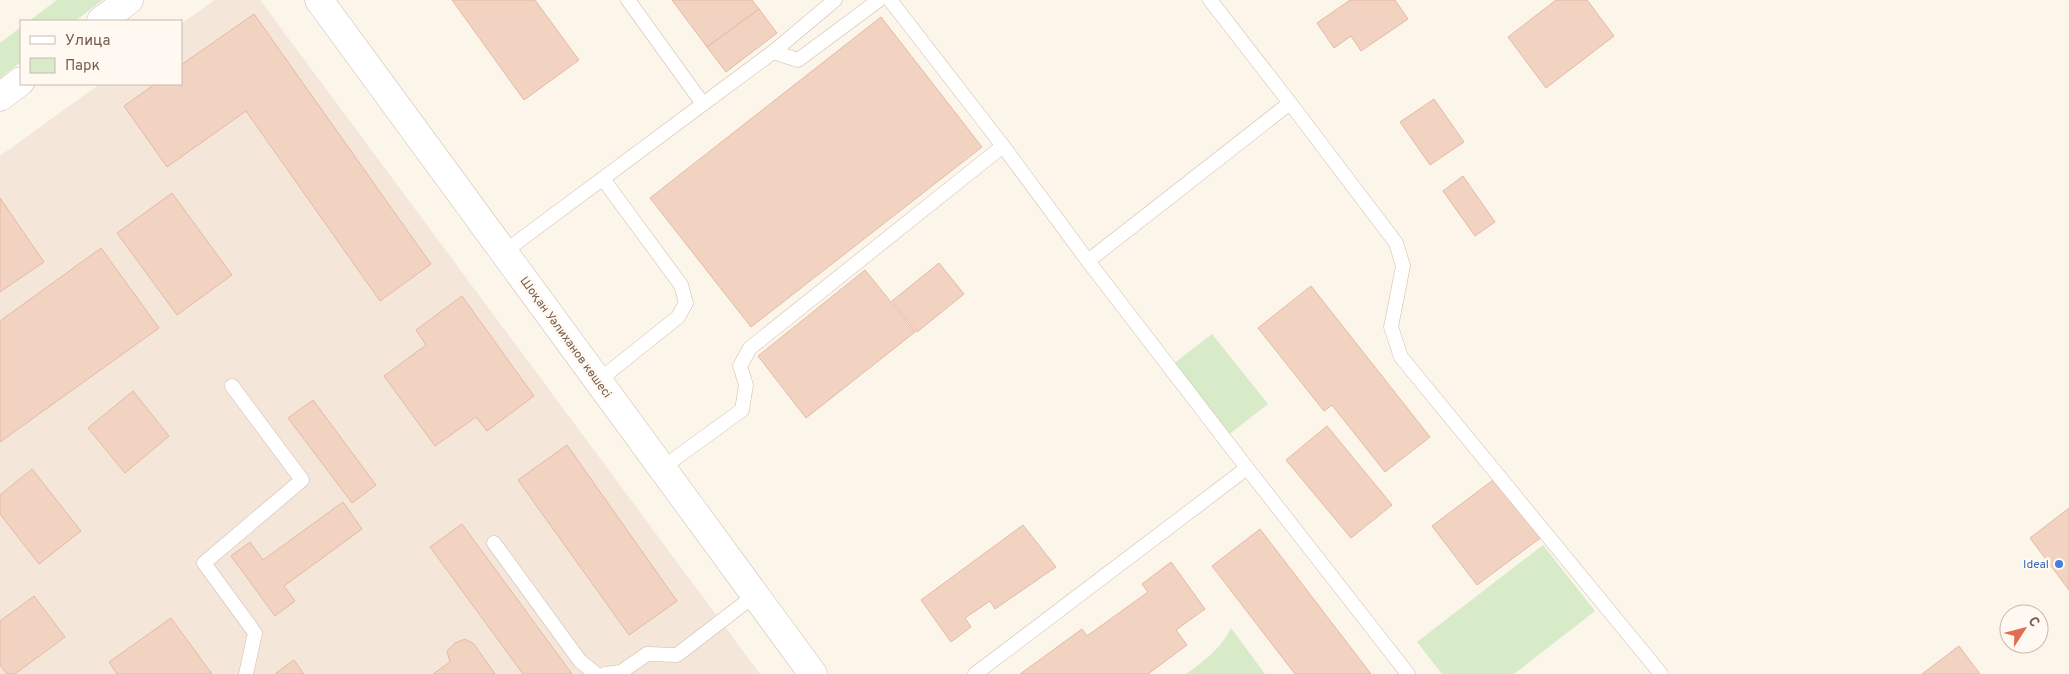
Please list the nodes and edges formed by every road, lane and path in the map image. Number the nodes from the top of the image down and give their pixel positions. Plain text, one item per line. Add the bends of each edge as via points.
1 (129, 0) edge
2 (319, 0) edge
3 (628, 0) edge
4 (835, 0) edge
5 (879, 0) edge
6 (890, 0) edge
7 (1210, 0) edge
8 (102, 20) edge
9 (773, 52) junction
10 (20, 82) edge
11 (0, 96) edge
12 (1290, 103) junction
13 (704, 104) junction
14 (1003, 146) junction
15 (603, 179) junction
16 (504, 252) junction
17 (1088, 261) junction
18 (598, 381) junction
19 (232, 386) dead end
20 (662, 468) junction
21 (1247, 468) junction
22 (494, 543) dead end
23 (755, 595) junction
24 (246, 674) edge
25 (596, 674) edge
26 (604, 674) edge
27 (813, 674) edge
28 (975, 674) edge
29 (1408, 674) edge
30 (1661, 674) edge

1 - 8 street
2 - 16 street, Шоқан Уәлиханов көшесі
3 - 13 lane
4 - 9 lane
5 - 9 lane via 798,60
6 - 14 lane
7 - 12 lane
9 - 13 lane
10 - 11 street
12 - 17 lane
12 - 30 lane via 1396,243 1403,266 1391,327 1401,357
13 - 15 lane
14 - 17 lane
14 - 20 lane via 750,348 740,366 746,386 742,410
15 - 16 lane
15 - 18 lane via 681,285 686,303 678,317
16 - 18 street, Шоқан Уәлиханов көшесі
17 - 21 lane
18 - 20 street, Шоқан Уәлиханов көшесі
19 - 24 lane via 302,480 204,563 255,633
20 - 23 street, Шоқан Уәлиханов көшесі
21 - 28 lane
21 - 29 lane
22 - 25 lane via 580,661
23 - 26 lane via 677,655 647,654 621,672
23 - 27 street, Шоқан Уәлиханов көшесі

